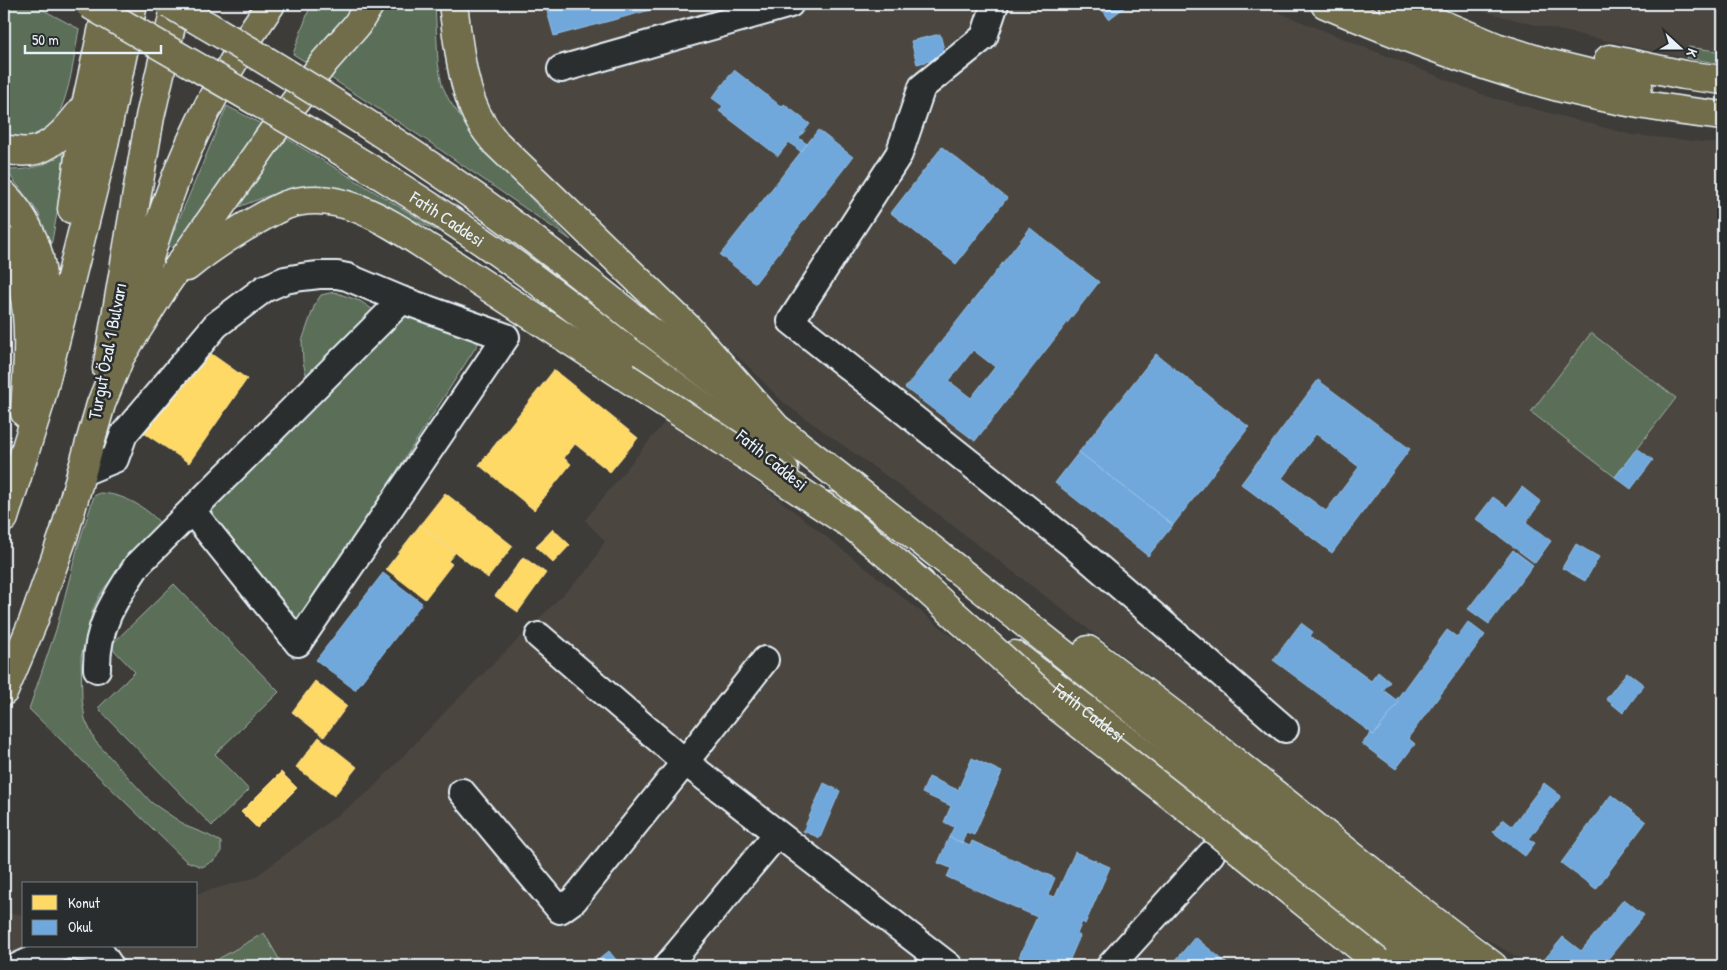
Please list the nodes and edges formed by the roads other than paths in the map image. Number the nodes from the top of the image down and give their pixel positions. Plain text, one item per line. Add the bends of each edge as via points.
1 (89, 4) edge
2 (108, 4) edge
3 (133, 4) edge
4 (170, 4) edge
5 (176, 4) edge
6 (198, 4) edge
7 (271, 4) edge
8 (370, 4) edge
9 (453, 4) edge
10 (790, 4) edge
11 (995, 4) edge
12 (1325, 4) edge
13 (1394, 4) edge
14 (1454, 42) junction
15 (561, 69) dead end
16 (1723, 80) edge
17 (1723, 100) edge
18 (86, 105) junction
19 (1723, 116) edge
20 (150, 117) junction
21 (1723, 133) edge
22 (4, 150) edge
23 (4, 195) edge
24 (4, 241) edge
25 (166, 284) junction
26 (402, 300) junction
27 (64, 307) junction
28 (120, 357) junction
29 (26, 388) junction
30 (100, 404) junction
31 (774, 425) junction
32 (23, 459) junction
33 (81, 473) junction
34 (6, 504) edge
35 (192, 512) junction
36 (847, 522) junction
37 (924, 542) junction
38 (902, 568) junction
39 (539, 636) dead end
40 (4, 660) edge
41 (765, 660) dead end
42 (97, 669) dead end
43 (4, 691) edge
44 (1285, 729) dead end
45 (686, 762) junction
46 (462, 792) dead end
47 (777, 834) junction
48 (1210, 854) dead end
49 (60, 948) edge
50 (83, 948) edge
51 (1380, 964) edge
52 (19, 966) edge
53 (110, 966) edge
54 (667, 966) edge
55 (949, 966) edge
56 (1110, 966) edge
57 (1421, 966) edge
58 (1453, 966) edge
59 (1493, 966) edge

1 - 36 main road, Fatih Caddesi, bridge via 328,144 486,244 750,441
2 - 18 main road
3 - 27 main road via 103,149
4 - 31 main road, Fatih Caddesi, bridge via 340,106 464,189 567,264
5 - 20 main road, Turgut Özal 1 Bulvarı
6 - 20 main road, Turgut Özal 1 Bulvarı
7 - 28 main road via 246,40 207,110 182,165 149,259
8 - 25 main road via 278,124
9 - 31 main road via 462,67 472,100 481,123 496,143 688,328
10 - 15 street
11 - 44 street via 984,37 922,87 899,154 791,320 1068,542
12 - 14 main road via 1376,26
13 - 14 main road
14 - 16 main road via 1482,29 1595,57
14 - 17 main road via 1496,47 1613,80
14 - 19 main road via 1535,80 1579,92
14 - 21 main road via 1469,71 1534,98 1631,121
18 - 22 main road via 69,127 36,150
18 - 27 main road
20 - 30 main road, Turgut Özal 1 Bulvarı
23 - 29 main road via 24,221 42,275 39,330
24 - 29 main road via 23,287 27,314
25 - 28 main road
25 - 36 main road, bridge via 198,258 261,217 287,205 326,201 367,212 433,251
26 - 33 street via 337,275 302,277 264,288 216,325 124,434 115,459
26 - 35 street
26 - 35 street via 506,336 298,643
27 - 32 main road via 40,406
28 - 30 main road
29 - 32 main road
30 - 33 main road
30 - 40 main road, Turgut Özal 1 Bulvarı
31 - 37 main road, Fatih Caddesi
32 - 34 main road
33 - 43 main road via 55,560
35 - 42 street via 138,564 123,586 100,632
36 - 38 main road, Fatih Caddesi
37 - 58 main road, Fatih Caddesi
37 - 59 main road via 1081,645 1216,747
38 - 51 main road, bridge via 1049,700
38 - 57 main road, Fatih Caddesi, bridge
39 - 45 street
41 - 45 street
45 - 46 street via 574,900 560,910
45 - 47 street
47 - 54 street
47 - 55 street
48 - 56 street
49 - 52 street
50 - 53 street via 100,951

